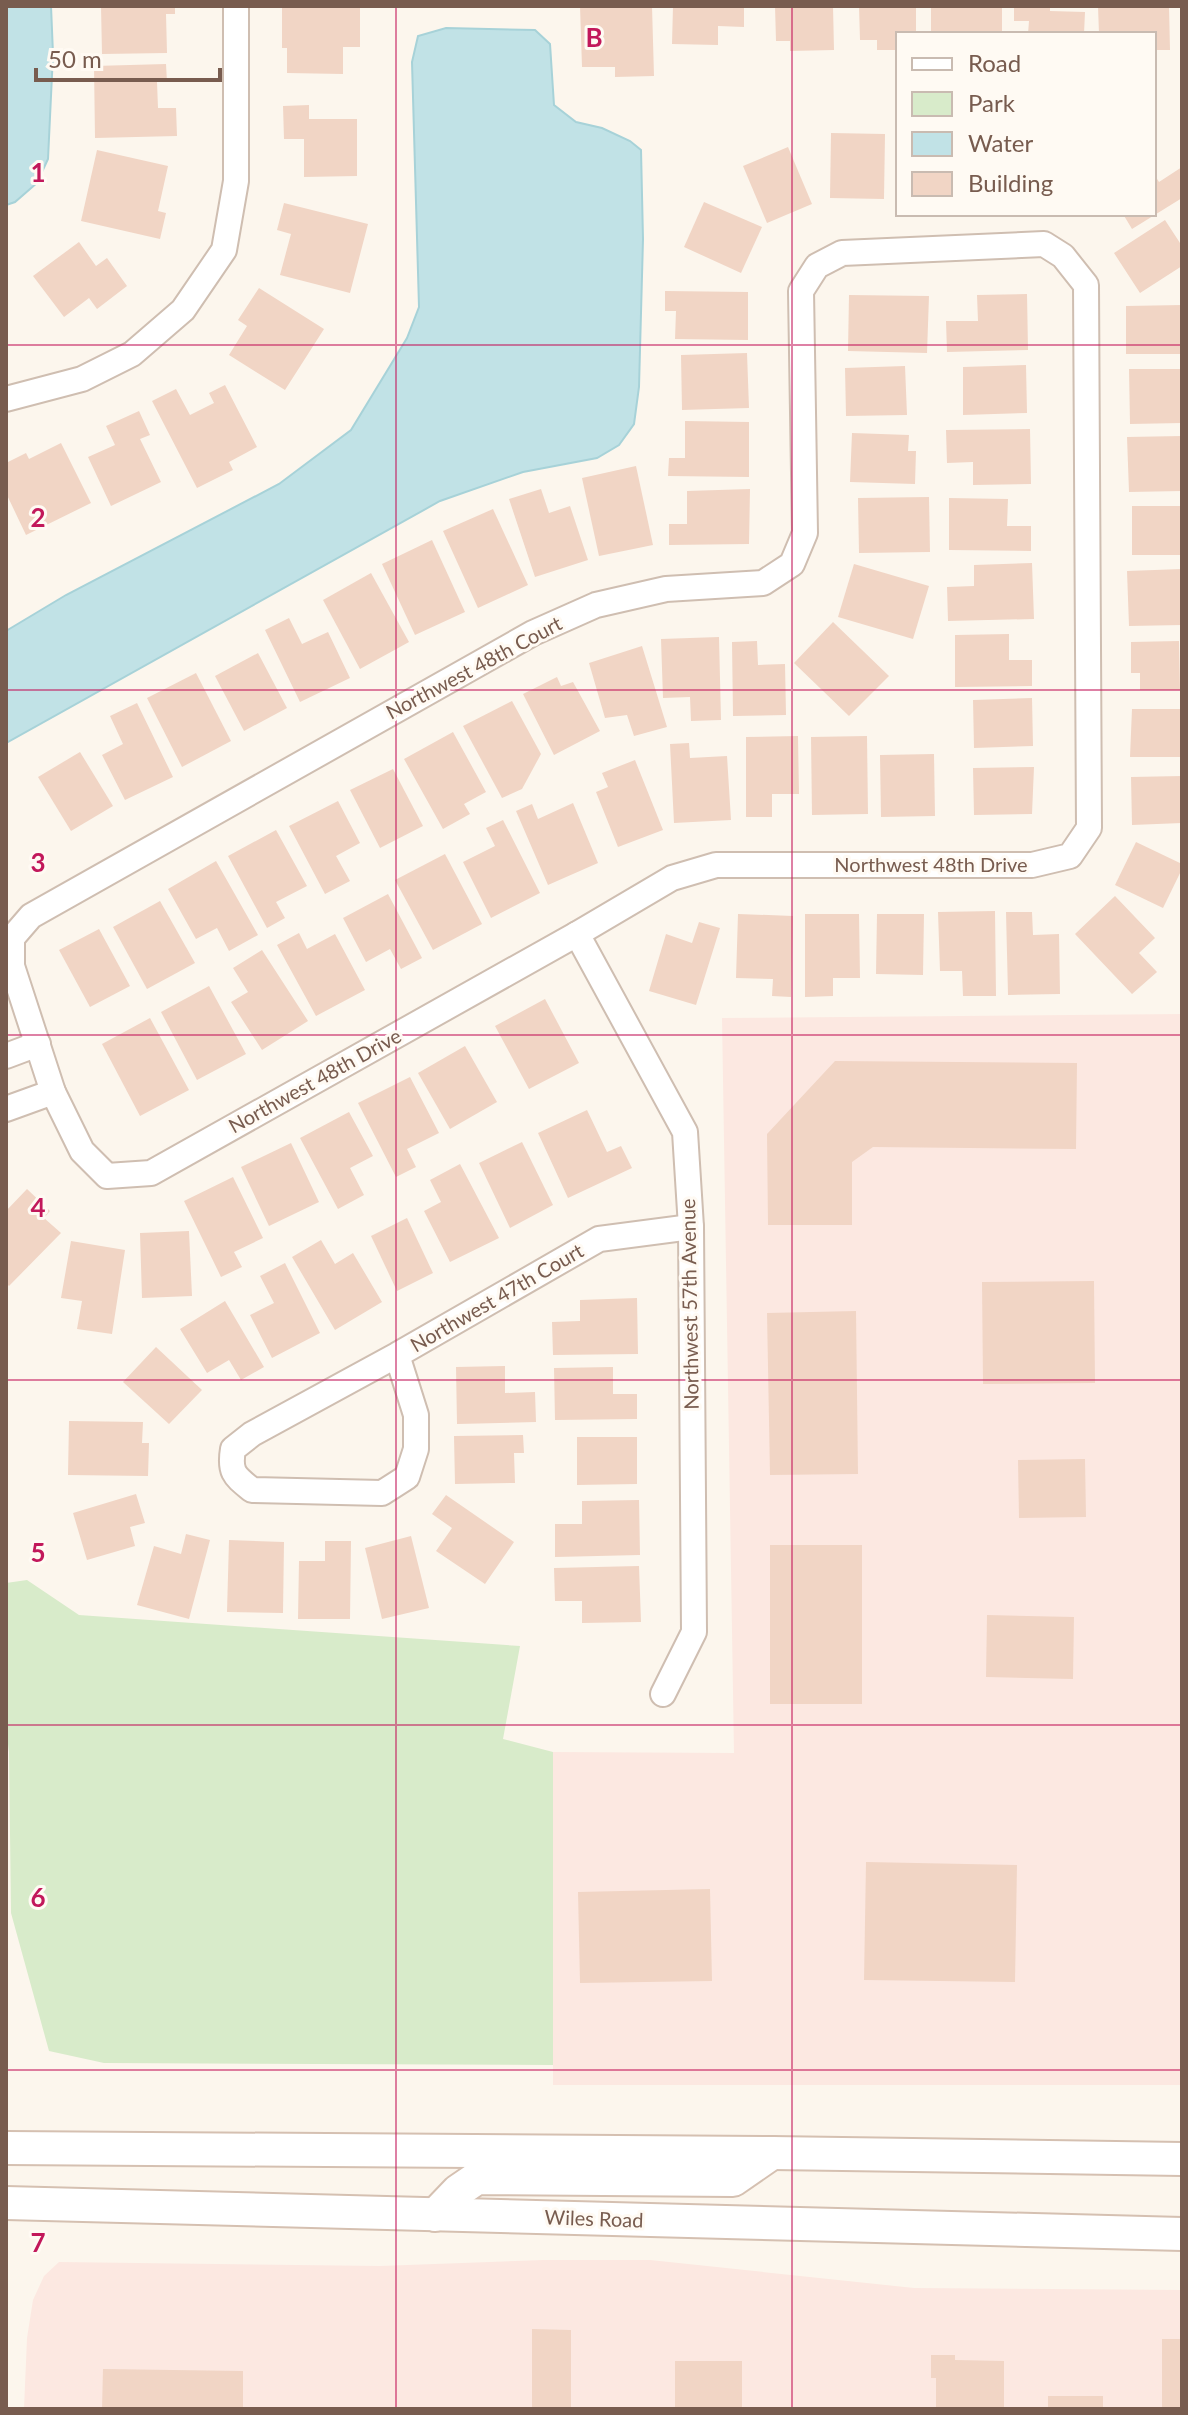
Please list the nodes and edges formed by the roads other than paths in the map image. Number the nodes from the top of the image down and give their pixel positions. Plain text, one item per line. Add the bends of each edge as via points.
1 (236, 6) edge
2 (817, 266) joint
3 (6, 399) edge
4 (577, 934) junction
5 (38, 1044) junction
6 (6, 1056) edge
7 (53, 1092) junction
8 (6, 1109) edge
9 (691, 1227) junction
10 (397, 1355) junction
11 (663, 1694) dead end
12 (6, 2148) edge
13 (772, 2153) junction
14 (1182, 2159) edge
15 (6, 2203) edge
16 (435, 2215) junction
17 (1182, 2234) edge

1 - 3 street via 236,181 224,250 183,310 132,354 82,379
2 - 4 street, Northwest 48th Drive via 842,253 1044,244 1063,256 1086,285 1089,828 1070,856 1032,865 716,865 672,878
2 - 5 street, Northwest 48th Court via 801,291 805,533 792,564 763,583 666,589 596,605 533,633 31,916 12,938 12,966
4 - 7 street, Northwest 48th Drive via 151,1173 107,1176 82,1151
4 - 9 street, Northwest 57th Avenue via 685,1132
5 - 6 street
5 - 7 street, Northwest 48th Drive
7 - 8 street
9 - 10 street, Northwest 47th Court via 599,1239
9 - 11 street, Northwest 57th Avenue via 694,1632
10 - 10 street, Northwest 47th Court via 252,1434 233,1449 230,1465 236,1477 252,1490 382,1493 407,1477 416,1449 416,1415
12 - 13 main road
13 - 14 main road
13 - 16 main road via 733,2180 477,2178
15 - 16 main road, Wiles Road
16 - 17 main road, Wiles Road

